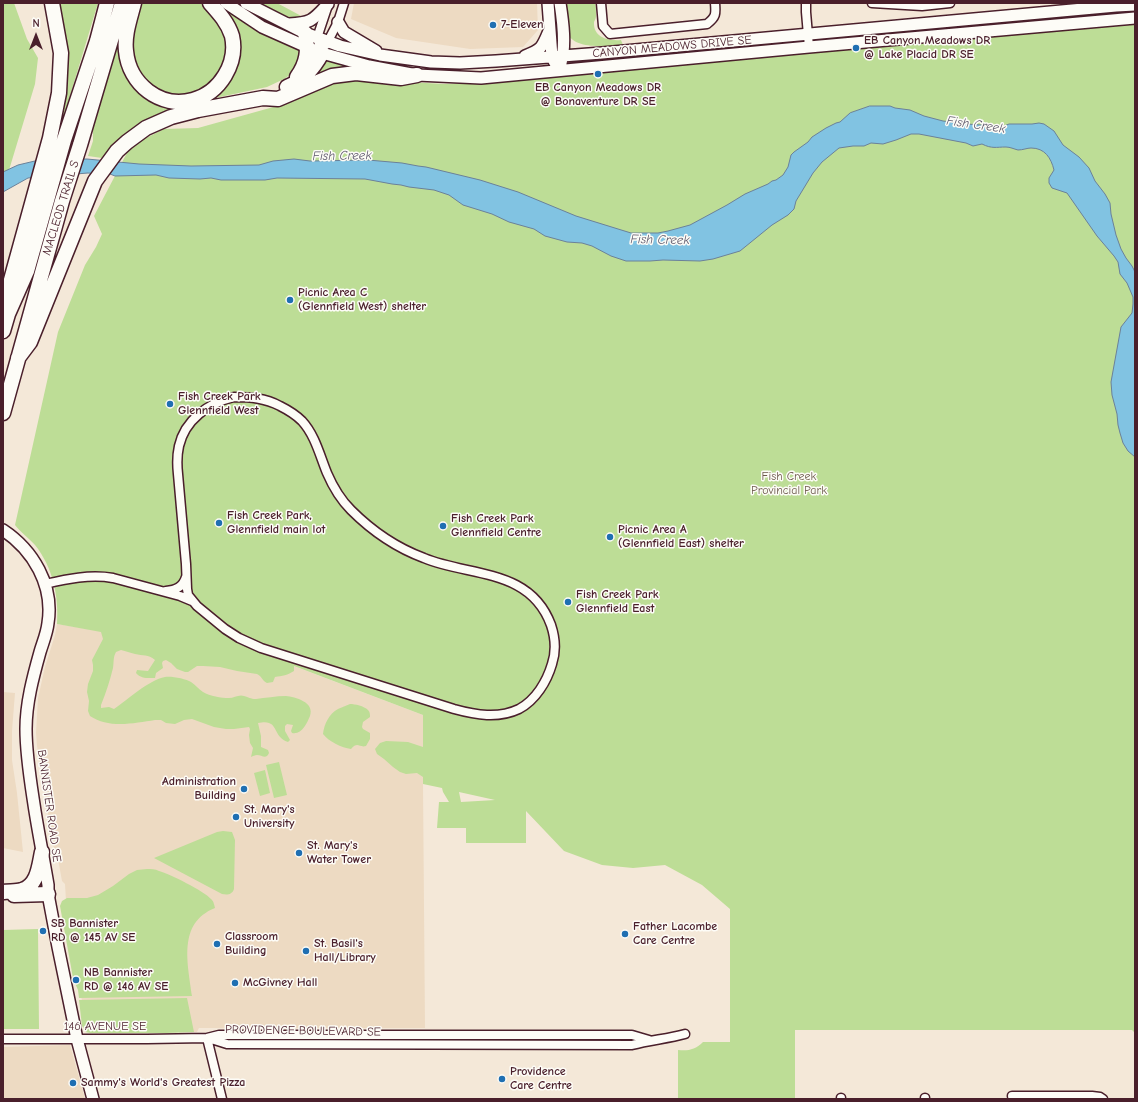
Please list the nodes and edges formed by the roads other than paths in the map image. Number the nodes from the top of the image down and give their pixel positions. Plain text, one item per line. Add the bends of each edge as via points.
1 (52, 3) edge
2 (107, 3) edge
3 (122, 3) edge
4 (134, 3) edge
5 (210, 3) edge
6 (226, 3) edge
7 (246, 3) edge
8 (329, 3) edge
9 (344, 3) edge
10 (548, 3) edge
11 (560, 3) edge
12 (601, 3) edge
13 (715, 3) edge
14 (806, 3) edge
15 (872, 3) edge
16 (950, 3) edge
17 (1135, 5) edge
18 (1135, 18) edge
19 (338, 22) junction
20 (289, 24) junction
21 (550, 28) junction
22 (563, 35) junction
23 (808, 35) junction
24 (310, 40) junction
25 (325, 47) junction
26 (809, 47) junction
27 (602, 53) junction
28 (380, 55) junction
29 (558, 56) junction
30 (519, 60) junction
31 (559, 71) junction
32 (417, 75) junction
33 (289, 86) junction
34 (263, 98) junction
35 (41, 197) junction
36 (3, 331) edge
37 (18, 358) junction
38 (3, 413) edge
39 (3, 530) edge
40 (186, 574) junction
41 (45, 584) junction
42 (162, 591) junction
43 (193, 602) junction
44 (42, 852) junction
45 (3, 892) edge
46 (48, 894) junction
47 (685, 1034) dead end
48 (207, 1038) junction
49 (3, 1039) edge
50 (77, 1039) junction
51 (1012, 1096) dead end
52 (93, 1099) edge
53 (222, 1099) edge
54 (1103, 1099) edge

1 - 35 highway via 61,53 60,93
2 - 35 highway, MACLEOD TRAIL S via 97,42 64,140
3 - 37 highway, MACLEOD TRAIL S
4 - 5 highway via 126,36 126,51 132,73 139,84 153,95 181,102 194,100 212,92 231,63 231,35 218,11
6 - 24 main road, CANYON MEADOWS DRIVE SE via 262,27
7 - 20 main road, CANYON MEADOWS DRIVE SE
8 - 20 main road via 311,21
8 - 24 street
9 - 19 street
10 - 21 main road
11 - 22 main road
12 - 13 street via 603,26 610,34 707,24 716,14
14 - 23 street
15 - 16 street via 922,6
17 - 23 main road, CANYON MEADOWS DRIVE SE
18 - 26 main road, CANYON MEADOWS DRIVE SE
19 - 25 street
19 - 28 main road via 344,32
20 - 24 main road, CANYON MEADOWS DRIVE SE
21 - 29 main road
21 - 30 main road via 542,48
22 - 27 main road via 573,46 581,50
22 - 29 main road
23 - 26 street
23 - 27 main road, CANYON MEADOWS DRIVE SE
24 - 25 main road, CANYON MEADOWS DRIVE SE
24 - 33 highway via 304,66
25 - 28 main road, CANYON MEADOWS DRIVE SE via 340,46
25 - 32 main road, CANYON MEADOWS DRIVE SE via 369,66
25 - 33 highway via 313,67 298,82
26 - 31 main road, CANYON MEADOWS DRIVE SE
27 - 29 main road, CANYON MEADOWS DRIVE SE
28 - 30 main road, CANYON MEADOWS DRIVE SE via 431,62
29 - 30 main road, CANYON MEADOWS DRIVE SE
29 - 31 main road
31 - 32 main road, CANYON MEADOWS DRIVE SE via 481,78
32 - 34 highway via 401,78 356,73 332,76 278,99
33 - 34 highway
34 - 37 highway via 171,117 146,128 117,151 99,174 30,342
35 - 36 highway, MACLEOD TRAIL S via 27,271
37 - 38 highway, MACLEOD TRAIL S
39 - 41 main road, BANNISTER ROAD SE via 23,545 34,559
40 - 42 street via 180,588
40 - 43 street via 188,595
40 - 43 street via 178,474 178,452 183,435 195,417 221,401 234,397 266,400 290,411 303,422 339,496 350,510 378,532 400,547 426,559 509,581 537,601 552,630 553,661 542,685 524,706 505,714 475,715 261,648 225,629
41 - 42 street via 104,576
41 - 44 main road, BANNISTER ROAD SE via 48,621 32,683 26,727 27,757
42 - 43 street
44 - 45 highway via 38,873 32,884 22,890
44 - 46 main road, BANNISTER ROAD SE
45 - 46 highway via 14,895
46 - 50 main road, BANNISTER ROAD SE
47 - 48 street, PROVIDENCE BOULEVARD SE via 649,1040 632,1036 605,1035 219,1035
48 - 50 street, 146 AVENUE SE
48 - 53 street
49 - 50 street, 146 AVENUE SE
50 - 52 main road, BANNISTER ROAD SE
51 - 54 street via 1092,1096

